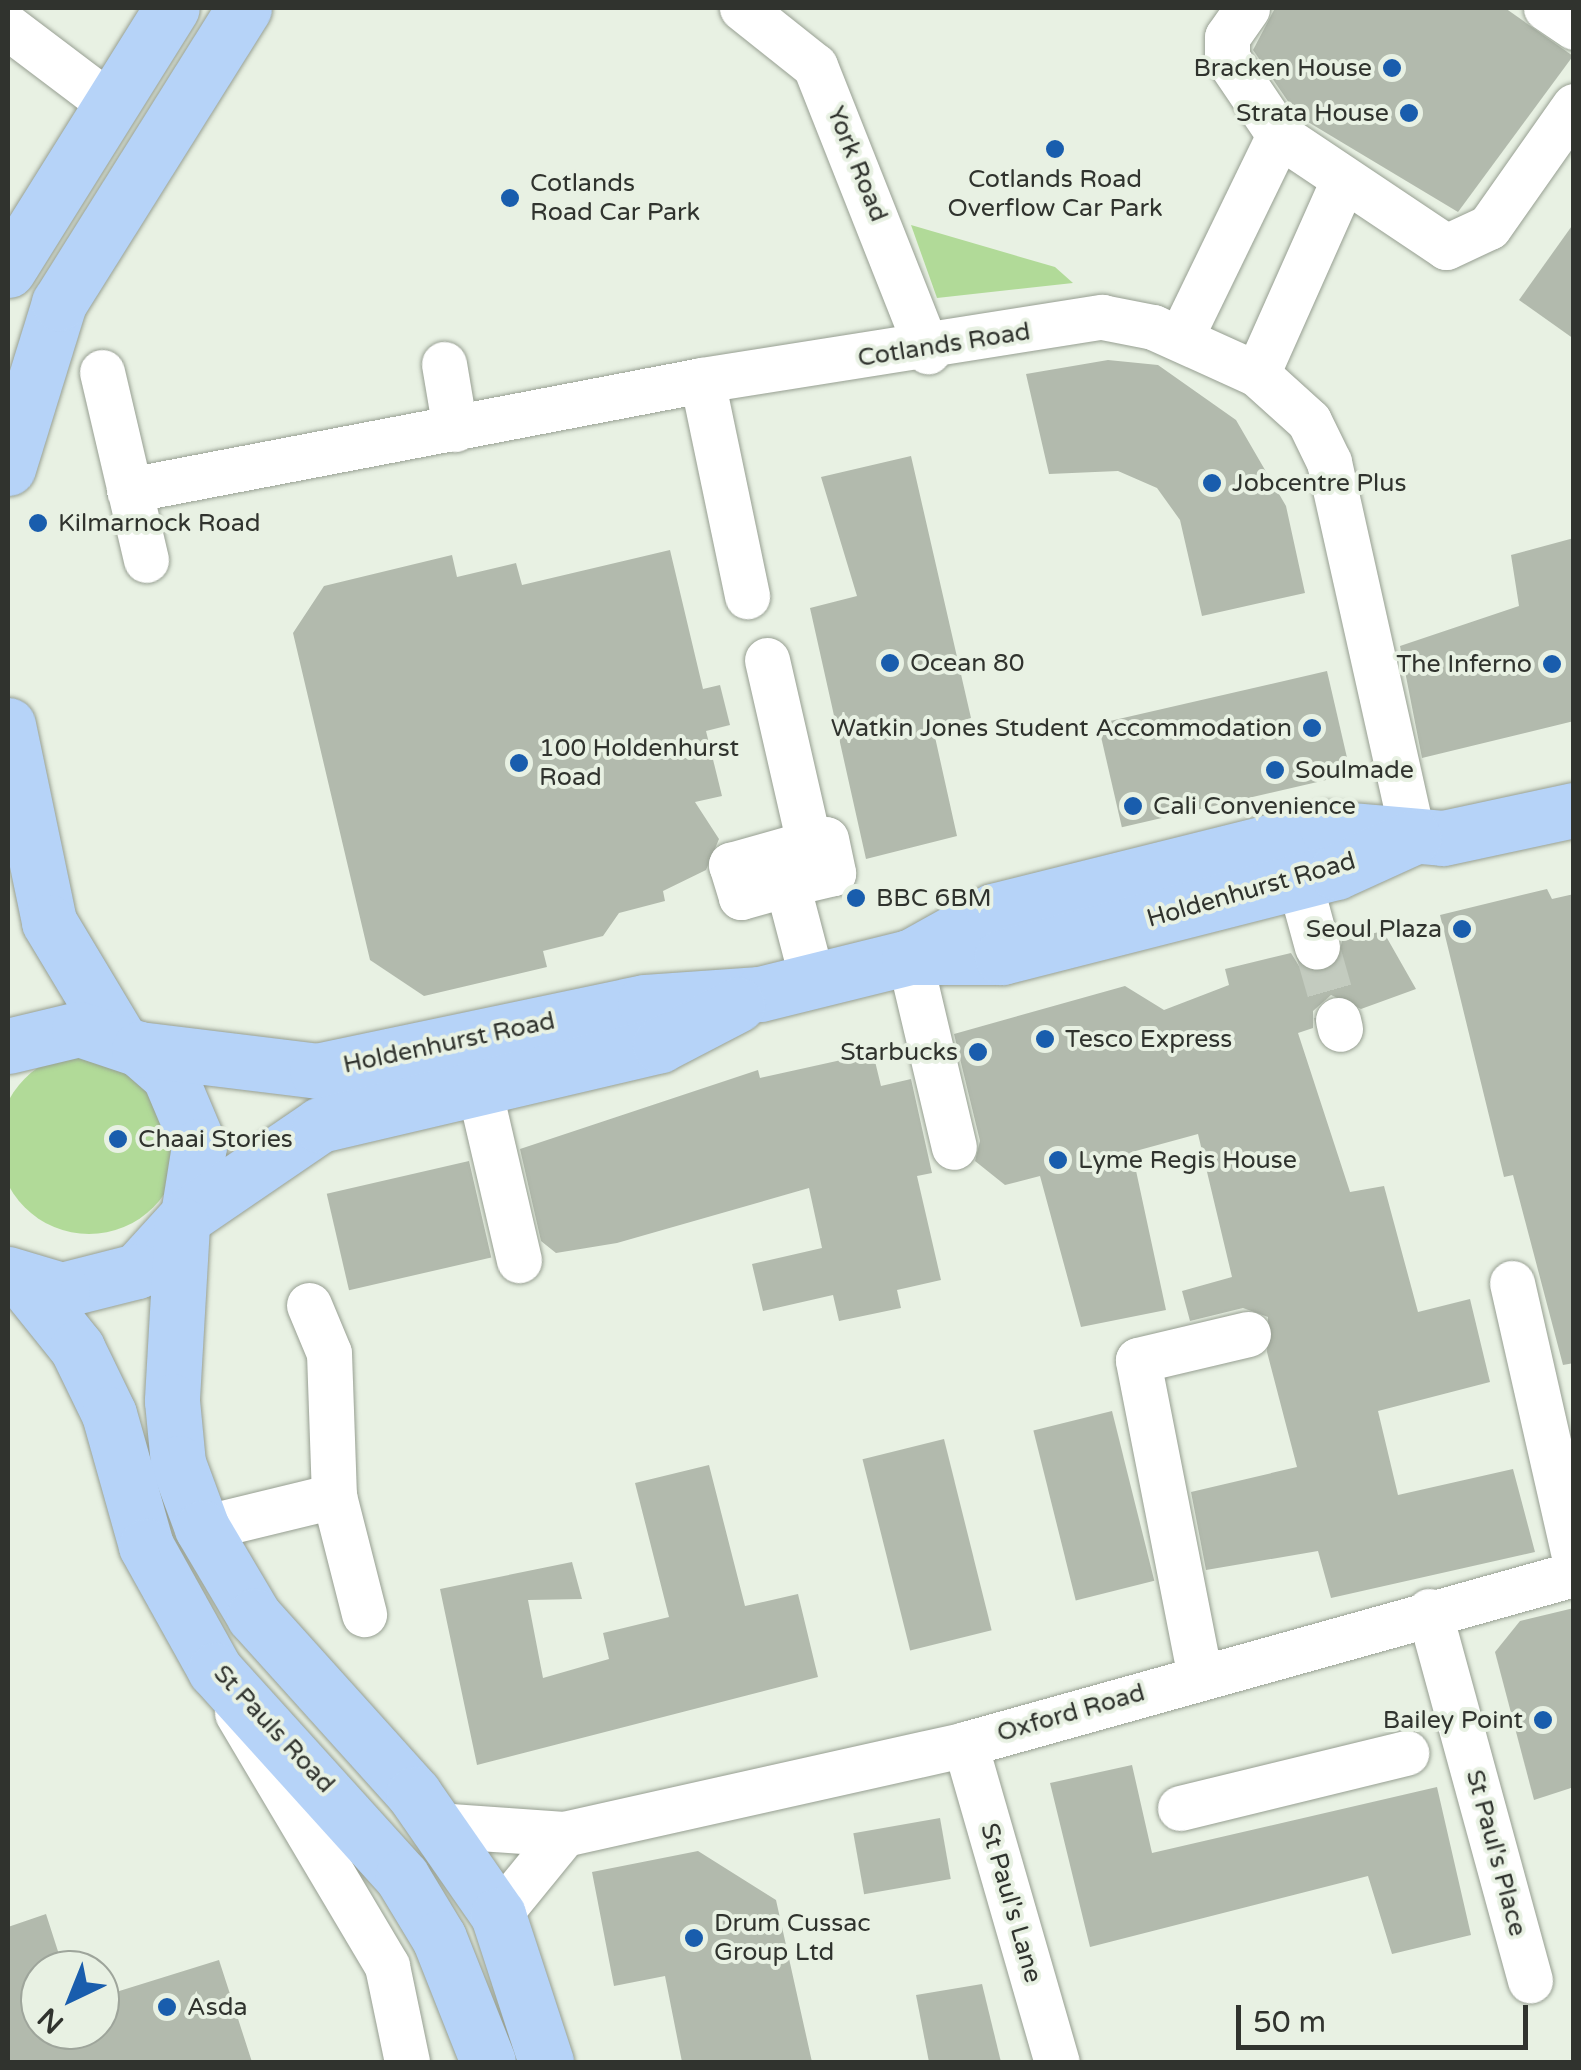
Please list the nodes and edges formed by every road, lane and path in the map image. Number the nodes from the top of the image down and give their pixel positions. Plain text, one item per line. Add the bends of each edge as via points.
1 (172, 8) edge
2 (244, 8) edge
3 (742, 8) edge
4 (1247, 8) edge
5 (1546, 8) edge
6 (1574, 26) edge
7 (8, 27) edge
8 (107, 102) junction
9 (1574, 106) edge
10 (1279, 134) junction
11 (1343, 181) junction
12 (8, 270) edge
13 (1181, 337) junction
14 (928, 351) junction
15 (444, 364) dead end
16 (102, 372) dead end
17 (1256, 374) junction
18 (702, 380) junction
19 (455, 429) junction
20 (8, 468) edge
21 (129, 490) junction
22 (146, 560) dead end
23 (748, 596) dead end
24 (767, 660) dead end
25 (8, 725) edge
26 (1574, 810) edge
27 (1413, 837) junction
28 (1299, 881) junction
29 (1316, 947) tunnel mouth
30 (909, 958) junction
31 (812, 979) junction
32 (760, 994) junction
33 (130, 1044) junction
34 (8, 1046) edge
35 (478, 1084) junction
36 (954, 1148) dead end
37 (185, 1220) junction
38 (519, 1260) dead end
39 (16, 1278) edge
40 (1512, 1282) dead end
41 (309, 1305) dead end
42 (1248, 1334) dead end
43 (334, 1496) junction
44 (202, 1528) junction
45 (1574, 1555) edge
46 (1574, 1574) edge
47 (1429, 1611) junction
48 (364, 1614) dead end
49 (215, 1670) junction
50 (1200, 1676) junction
51 (1464, 1739) junction
52 (966, 1744) junction
53 (1180, 1808) dead end
54 (436, 1826) junction
55 (564, 1834) junction
56 (498, 1914) junction
57 (1530, 1980) dead end
58 (407, 2062) edge
59 (488, 2062) edge
60 (546, 2062) edge
61 (1057, 2062) edge

1 - 8 main road
2 - 20 main road via 58,303
3 - 14 street, York Road via 816,66
4 - 10 street via 1228,37 1228,58
5 - 6 street
7 - 8 street
8 - 12 main road
9 - 11 street via 1488,226 1468,241 1446,247
10 - 11 street
10 - 13 street
11 - 17 street
13 - 14 street, Cotlands Road via 1102,317
13 - 17 street, Cotlands Road
14 - 18 street, Cotlands Road
15 - 19 street
16 - 21 street
17 - 27 street, Cotlands Road via 1309,421 1329,462
18 - 19 street, Cotlands Road
18 - 23 street
19 - 21 street, Cotlands Road
21 - 22 street
24 - 31 street via 808,843 826,839 834,873 787,884
25 - 33 main road via 49,922
26 - 27 main road, Holdenhurst Road
27 - 28 main road, Holdenhurst Road
27 - 30 main road, Holdenhurst Road via 1327,828 993,910
28 - 29 street
28 - 30 main road, Holdenhurst Road via 1002,957
30 - 31 main road, Holdenhurst Road
30 - 36 street
31 - 32 main road, Holdenhurst Road
32 - 33 main road, Holdenhurst Road via 644,1002 316,1071
32 - 35 main road, Holdenhurst Road via 660,1045
33 - 34 main road, Holdenhurst Road via 79,1029
33 - 37 main road via 190,1108 199,1146
35 - 37 main road, Holdenhurst Road via 320,1125
35 - 38 street
37 - 39 main road, Holdenhurst Road via 137,1271 101,1286
37 - 44 main road via 172,1400 178,1463
39 - 49 main road, St Pauls Road via 76,1348 109,1414 146,1546
40 - 45 street
41 - 43 street via 340,1351
42 - 50 street via 1138,1360
43 - 44 street
43 - 48 street
44 - 54 main road via 254,1616
46 - 47 street, Oxford Road
47 - 50 street, Oxford Road
47 - 51 street, St Paul's Place
49 - 58 street via 387,1966
49 - 59 main road, St Pauls Road via 402,1877 439,1938
50 - 52 street, Oxford Road
51 - 53 street
51 - 57 street, St Paul's Place
52 - 55 street, Oxford Road
52 - 61 street, St Paul's Lane
54 - 55 street, Oxford Road
54 - 56 main road
55 - 56 street
56 - 60 main road

